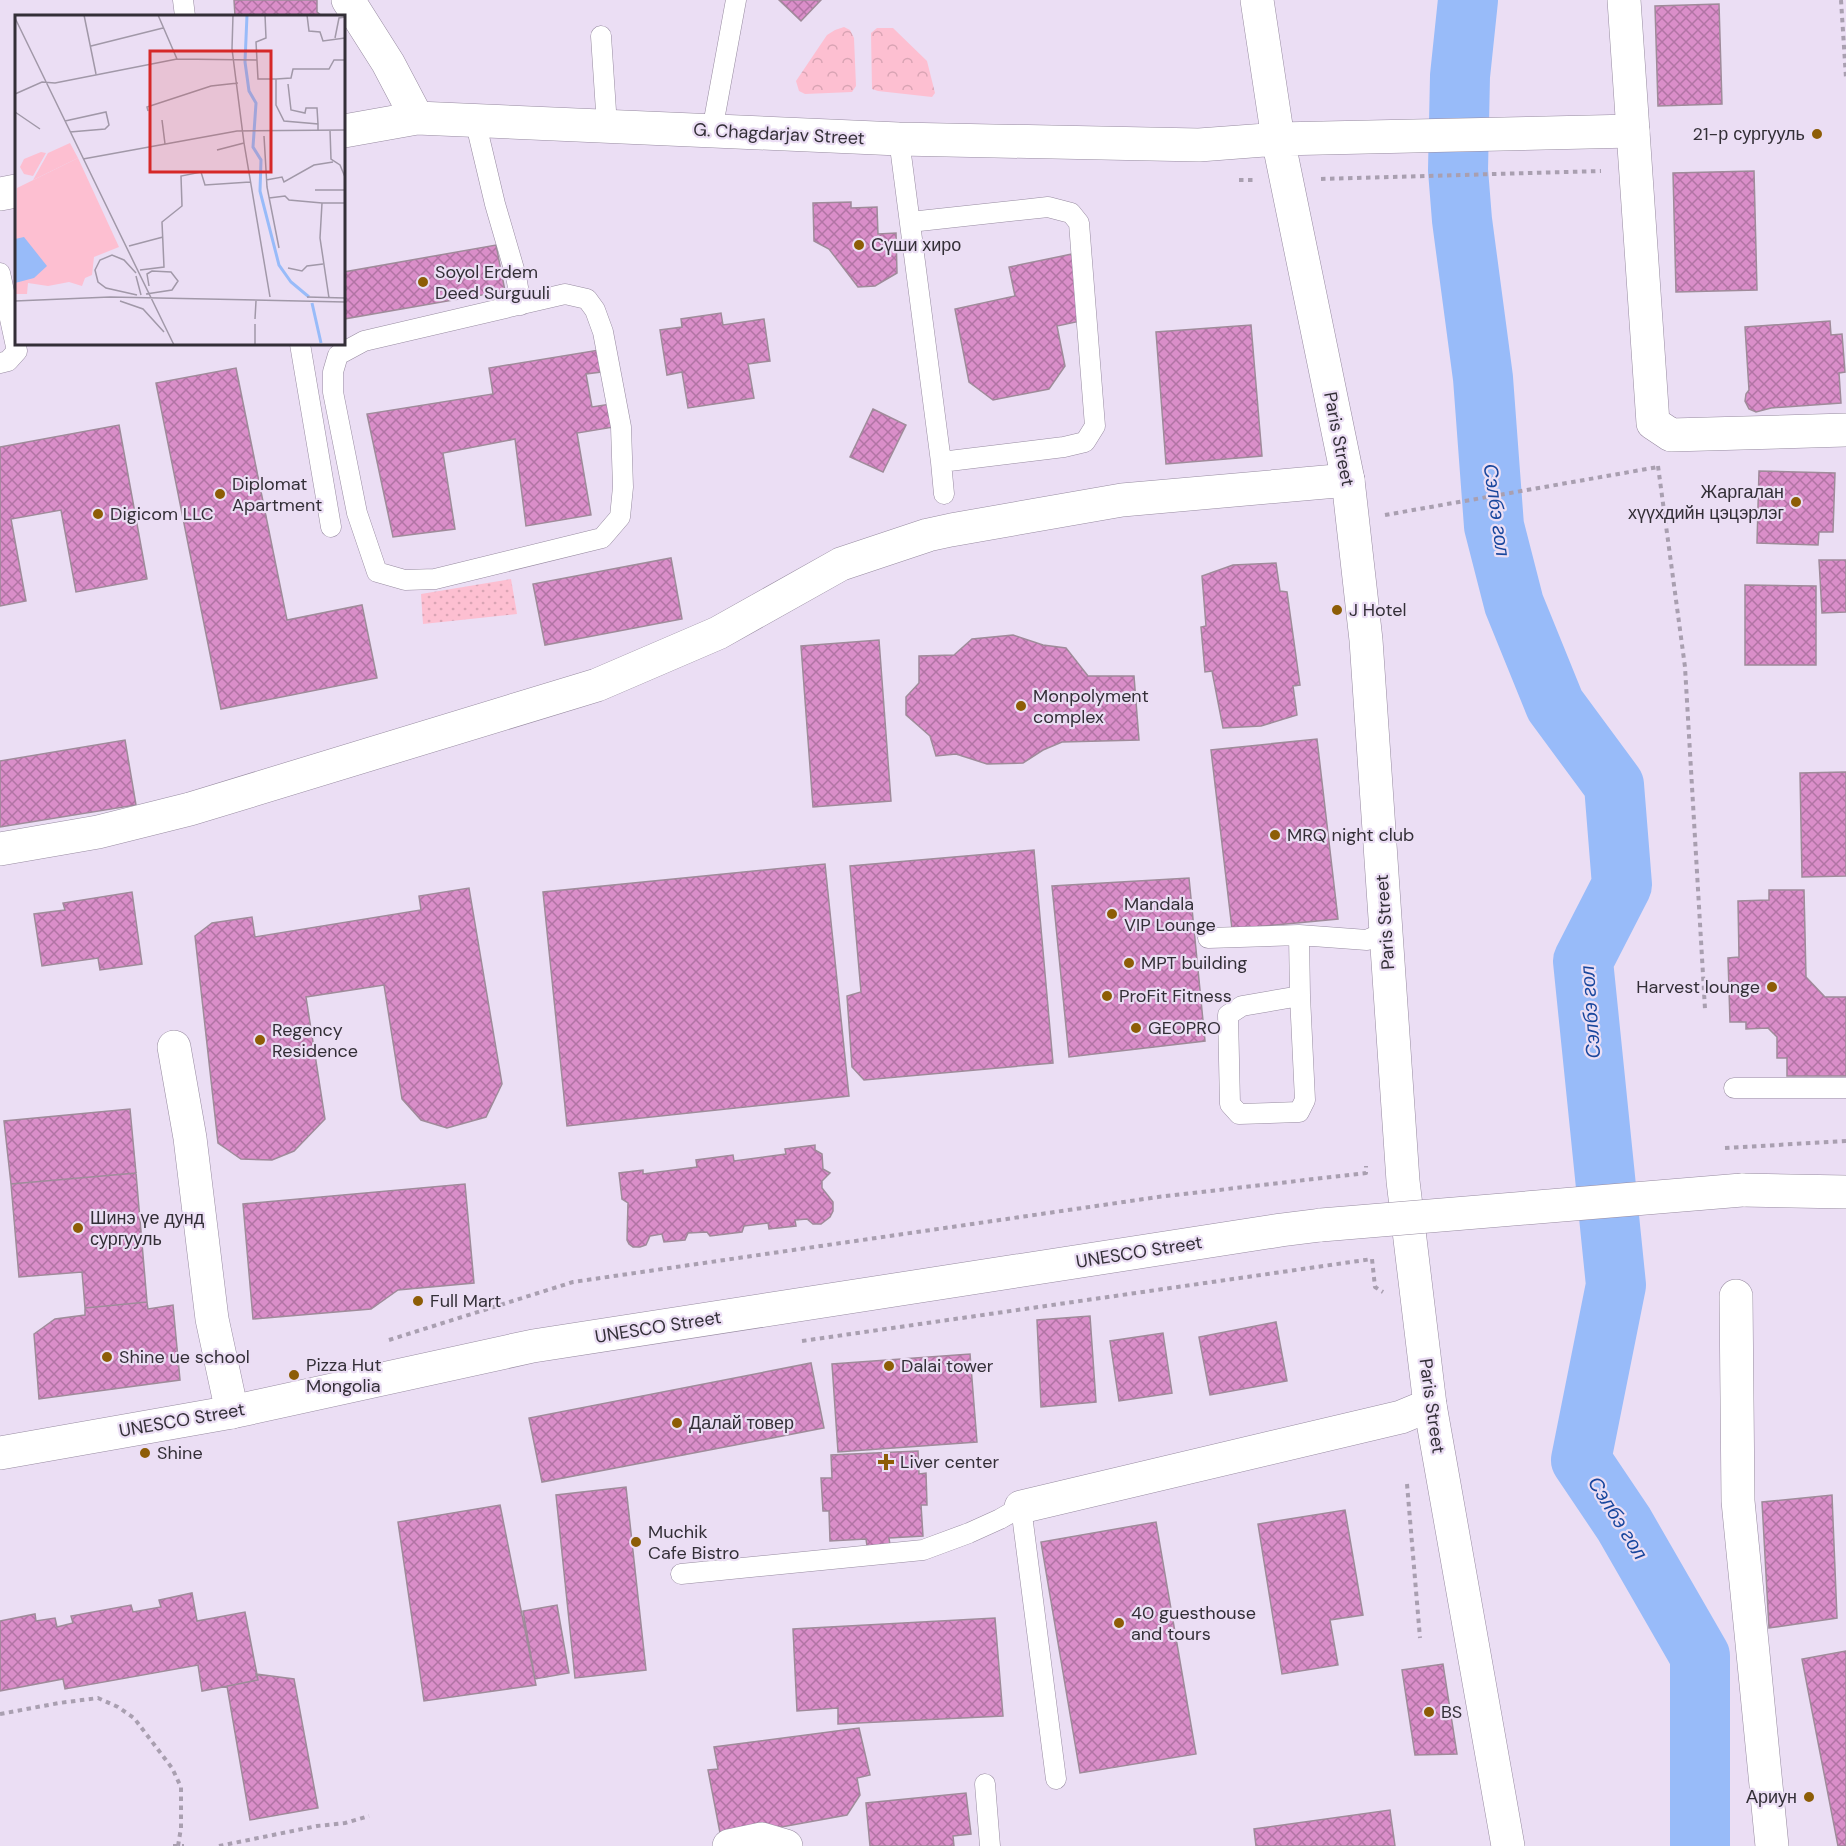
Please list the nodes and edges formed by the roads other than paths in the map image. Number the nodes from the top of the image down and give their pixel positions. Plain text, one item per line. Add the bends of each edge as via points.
1 (183, 0) edge
2 (348, 0) edge
3 (736, 0) edge
4 (1257, 0) edge
5 (1624, 0) edge
6 (185, 15) edge
7 (601, 36) dead end
8 (417, 118) junction
9 (475, 120) junction
10 (607, 126) junction
11 (345, 131) edge
12 (712, 131) junction
13 (1632, 131) junction
14 (899, 139) junction
15 (1278, 139) junction
16 (15, 191) edge
17 (0, 194) edge
18 (910, 222) junction
19 (0, 273) edge
20 (521, 305) junction
21 (15, 342) edge
22 (16, 345) edge
23 (300, 345) edge
24 (0, 363) edge
25 (1846, 430) edge
26 (941, 462) junction
27 (1348, 480) junction
28 (944, 494) dead end
29 (331, 527) dead end
30 (0, 849) edge
31 (1386, 931) junction
32 (1299, 934) junction
33 (1208, 938) dead end
34 (1300, 996) junction
35 (174, 1047) dead end
36 (1734, 1088) dead end
37 (1846, 1088) edge
38 (1846, 1192) edge
39 (1736, 1296) dead end
40 (1430, 1405) junction
41 (232, 1412) junction
42 (0, 1453) edge
43 (1021, 1507) junction
44 (681, 1574) dead end
45 (1056, 1779) dead end
46 (985, 1784) dead end
47 (729, 1846) edge
48 (786, 1846) edge
49 (990, 1846) edge
50 (1508, 1846) edge
51 (1772, 1846) edge

1 - 6 lane
2 - 8 street
3 - 12 lane
4 - 15 street, Paris Street
5 - 13 street
7 - 10 lane
8 - 9 street, G. Chagdarjav Street
8 - 11 street, G. Chagdarjav Street
9 - 10 street, G. Chagdarjav Street
9 - 20 lane
10 - 12 street, G. Chagdarjav Street
12 - 14 street, G. Chagdarjav Street
13 - 15 street, G. Chagdarjav Street
13 - 25 street via 1653,423 1671,435
14 - 15 street, G. Chagdarjav Street via 1199,145
14 - 18 lane
15 - 27 street, Paris Street
16 - 17 street
18 - 26 lane
18 - 26 lane via 1048,207 1071,213 1078,223 1095,426 1085,442 1064,447
19 - 21 lane
20 - 20 lane via 364,341 338,355 333,393 357,513 376,572 405,580 435,579 602,538 620,517 621,427 603,332 595,310 587,299 565,294
22 - 24 lane via 17,351
23 - 29 lane
26 - 28 lane
27 - 30 street via 1122,500 928,535 841,564 718,633 597,685 190,809 98,832
27 - 31 street, Paris Street via 1366,640
31 - 32 lane via 1367,940
31 - 40 street, Paris Street via 1403,1180
32 - 33 lane
32 - 34 lane
34 - 34 lane via 1305,1100 1299,1112 1239,1114 1230,1104 1228,1015 1242,1006
35 - 41 street via 190,1138 212,1319
36 - 37 lane
38 - 41 street, UNESCO Street, bridge via 1742,1190 1281,1230 533,1346
39 - 51 street via 1738,1501
40 - 43 street via 1401,1417
40 - 50 street, Paris Street
41 - 42 street, UNESCO Street
43 - 44 lane via 969,1533 922,1550
43 - 45 lane
46 - 49 lane
47 - 48 street via 762,1839

